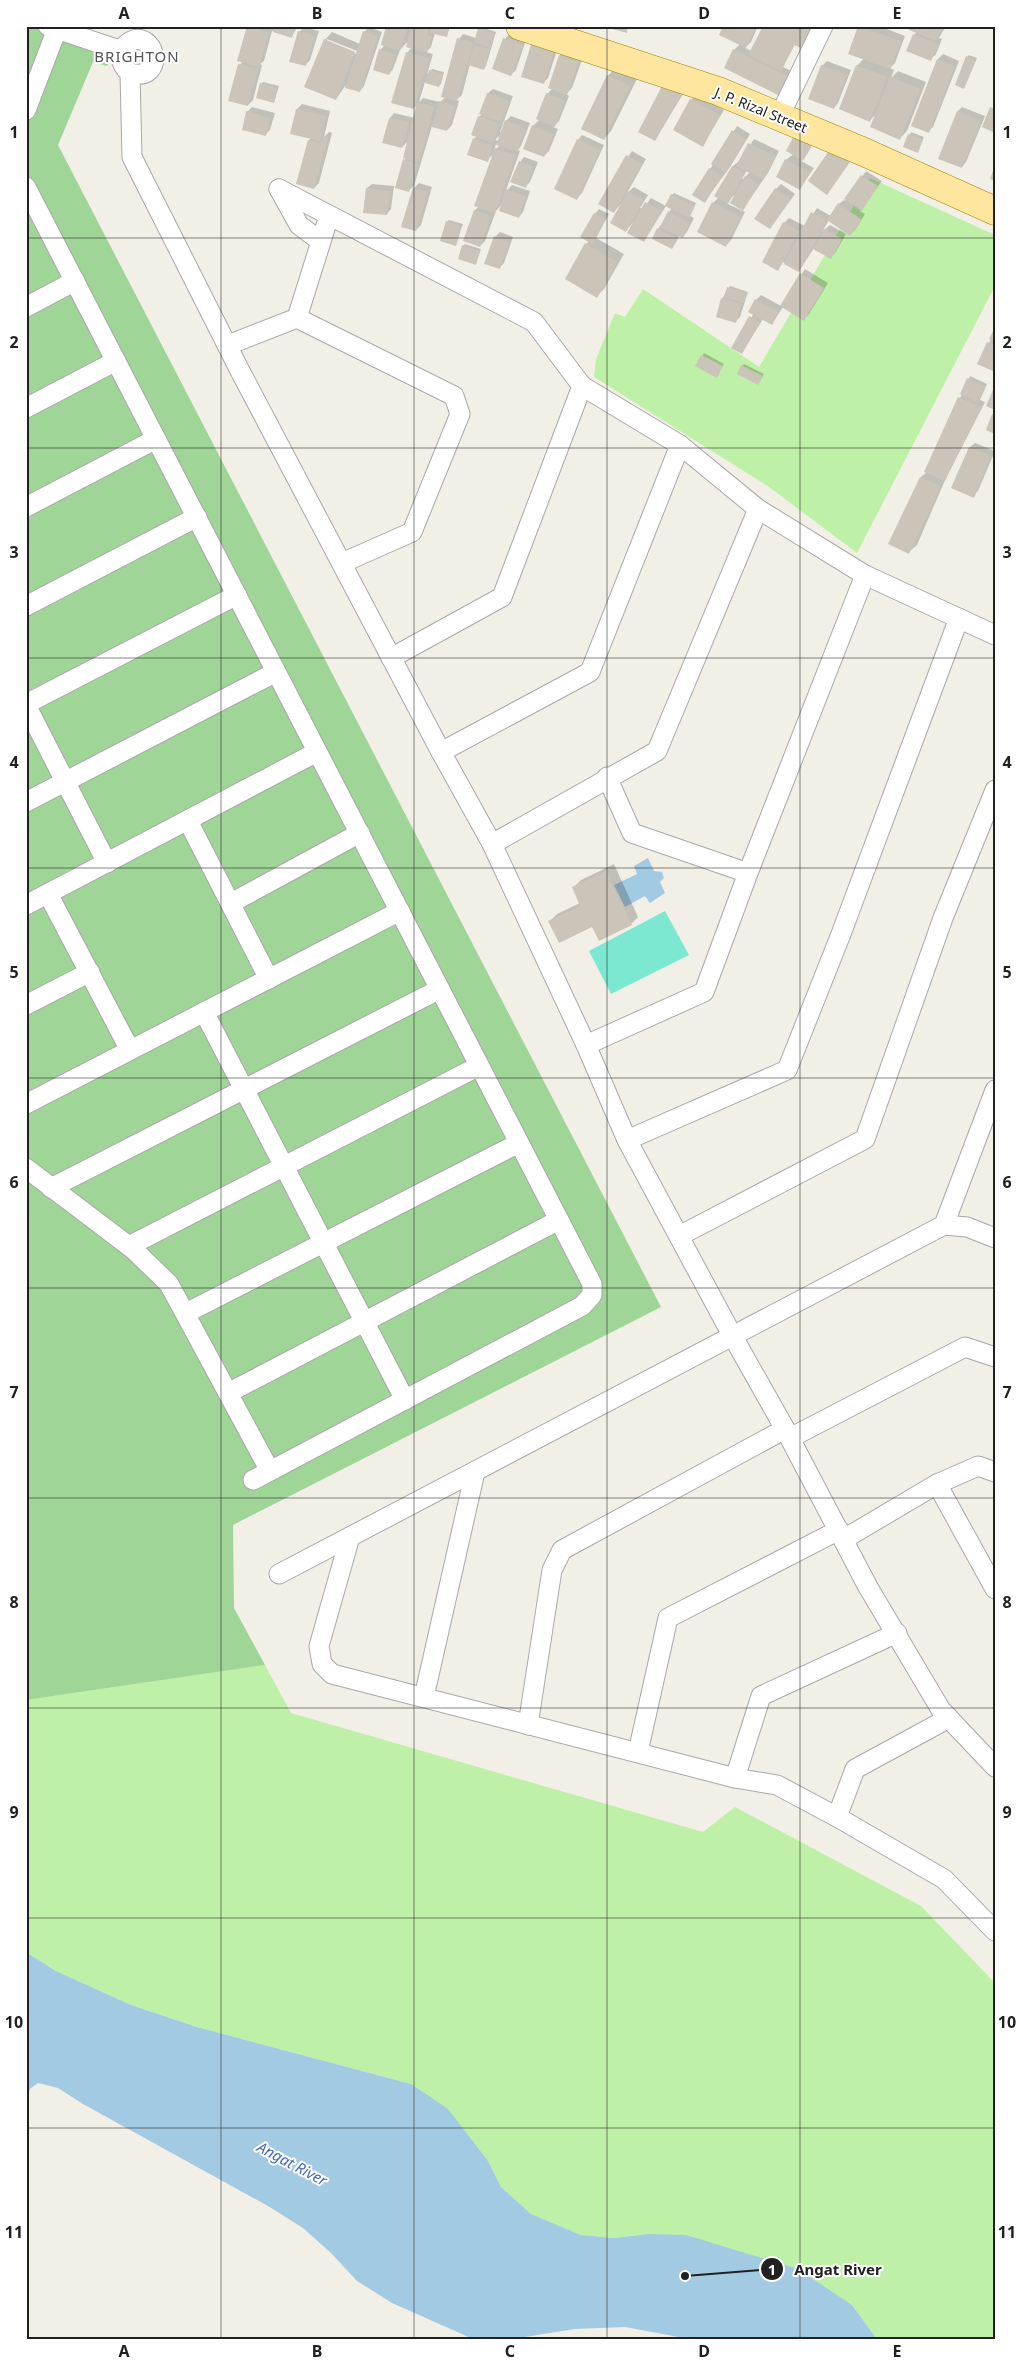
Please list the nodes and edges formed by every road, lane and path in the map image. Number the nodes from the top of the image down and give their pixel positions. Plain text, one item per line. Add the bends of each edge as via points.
1 (520, 26) edge
2 (823, 26) edge
3 (53, 28) edge
4 (141, 33) edge
5 (122, 51) junction
6 (130, 73) junction
7 (26, 110) edge
8 (779, 117) junction
9 (26, 187) edge
10 (31, 206) edge
11 (995, 211) edge
12 (329, 216) junction
13 (320, 241) junction
14 (75, 281) junction
15 (26, 307) edge
16 (297, 318) junction
17 (228, 345) junction
18 (116, 360) junction
19 (582, 386) junction
20 (26, 408) edge
21 (156, 438) junction
22 (680, 444) junction
23 (26, 507) edge
24 (758, 509) junction
25 (196, 517) junction
26 (342, 563) junction
27 (865, 575) junction
28 (237, 595) junction
29 (26, 606) edge
30 (959, 618) junction
31 (995, 635) edge
32 (391, 658) junction
33 (276, 672) junction
34 (26, 704) edge
35 (318, 752) junction
36 (441, 752) junction
37 (607, 778) junction
38 (66, 781) junction
39 (995, 790) edge
40 (26, 802) edge
41 (188, 821) junction
42 (360, 833) junction
43 (492, 844) junction
44 (107, 862) junction
45 (748, 873) junction
46 (48, 894) junction
47 (231, 903) junction
48 (26, 905) edge
49 (400, 911) junction
50 (90, 972) junction
51 (269, 979) junction
52 (440, 989) junction
53 (26, 1005) edge
54 (204, 1012) junction
55 (586, 1045) junction
56 (130, 1050) junction
57 (479, 1066) junction
58 (244, 1089) junction
59 (995, 1090) edge
60 (26, 1104) edge
61 (627, 1140) junction
62 (519, 1143) junction
63 (284, 1166) junction
64 (26, 1168) edge
65 (51, 1188) junction
66 (559, 1220) junction
67 (944, 1225) junction
68 (679, 1236) junction
69 (995, 1238) edge
70 (324, 1243) junction
71 (129, 1246) junction
72 (186, 1313) junction
73 (364, 1322) junction
74 (732, 1335) junction
75 (995, 1357) edge
76 (228, 1393) junction
77 (405, 1400) junction
78 (788, 1434) junction
79 (270, 1471) junction
80 (475, 1472) junction
81 (995, 1472) edge
82 (253, 1480) dead end
83 (937, 1484) junction
84 (841, 1534) junction
85 (350, 1537) junction
86 (279, 1574) dead end
87 (995, 1589) edge
88 (897, 1632) junction
89 (424, 1697) junction
90 (949, 1718) junction
91 (528, 1725) junction
92 (638, 1752) junction
93 (995, 1767) edge
94 (735, 1778) junction
95 (837, 1817) junction
96 (995, 1931) edge

1 - 8 main road, J. P. Rizal Street via 718,91
2 - 8 street
3 - 5 street
3 - 7 street
4 - 5 street
4 - 6 street via 154,52 153,64 141,74
5 - 6 street via 122,64
6 - 17 street via 132,157
8 - 11 main road, J. P. Rizal Street
9 - 10 street
10 - 14 street
12 - 13 street
12 - 13 street via 279,189 299,225
12 - 19 street via 534,322
13 - 16 street
14 - 15 street
14 - 18 street
16 - 17 street
16 - 26 street via 454,396 460,414 412,532
17 - 26 street
18 - 20 street
18 - 21 street
19 - 22 street
19 - 32 street via 502,597
21 - 23 street
21 - 25 street
22 - 24 street
22 - 36 street via 590,672
24 - 27 street
24 - 37 street via 658,751
25 - 28 street
25 - 29 street
26 - 32 street
27 - 30 street
27 - 45 street
28 - 33 street
28 - 34 street
30 - 31 street
30 - 61 street via 787,1070
32 - 36 street
33 - 35 street
33 - 38 street
34 - 38 street
35 - 41 street
35 - 42 street
36 - 43 street
37 - 43 street
37 - 45 street via 632,833
38 - 40 street
38 - 44 street
39 - 68 street via 943,918 865,1139
41 - 44 street
41 - 47 street
42 - 47 street
42 - 49 street
43 - 55 street
44 - 46 street
45 - 55 street via 704,992
46 - 48 street
46 - 50 street
47 - 51 street
49 - 51 street
49 - 52 street
50 - 53 street
50 - 56 street
51 - 54 street
52 - 57 street
52 - 58 street
54 - 56 street
54 - 58 street
55 - 61 street
56 - 60 street
57 - 62 street
57 - 63 street
58 - 63 street
58 - 65 street
59 - 67 street
61 - 68 street
62 - 66 street
62 - 70 street
63 - 70 street
63 - 71 street
64 - 65 street
65 - 71 street
66 - 73 street
66 - 77 street via 592,1284 592,1295 587,1302
67 - 69 street via 967,1227
67 - 74 street
68 - 74 street
70 - 72 street
70 - 73 street
71 - 72 street via 169,1284
72 - 76 street
73 - 76 street
73 - 77 street
74 - 78 street
74 - 80 street
75 - 78 street via 965,1347
76 - 79 street
77 - 79 street
78 - 84 street
78 - 91 street via 562,1550 552,1570
79 - 82 street
80 - 85 street
80 - 89 street
81 - 83 street via 978,1466
83 - 84 street
83 - 87 street
84 - 88 street via 868,1587
84 - 92 street via 668,1618
85 - 86 street
85 - 89 street via 319,1646 322,1664 332,1674
88 - 90 street via 941,1710
88 - 94 street via 762,1696
89 - 91 street
90 - 93 street
90 - 95 street via 855,1769
91 - 92 street
92 - 94 street
94 - 95 street via 777,1785
95 - 96 street via 944,1879

